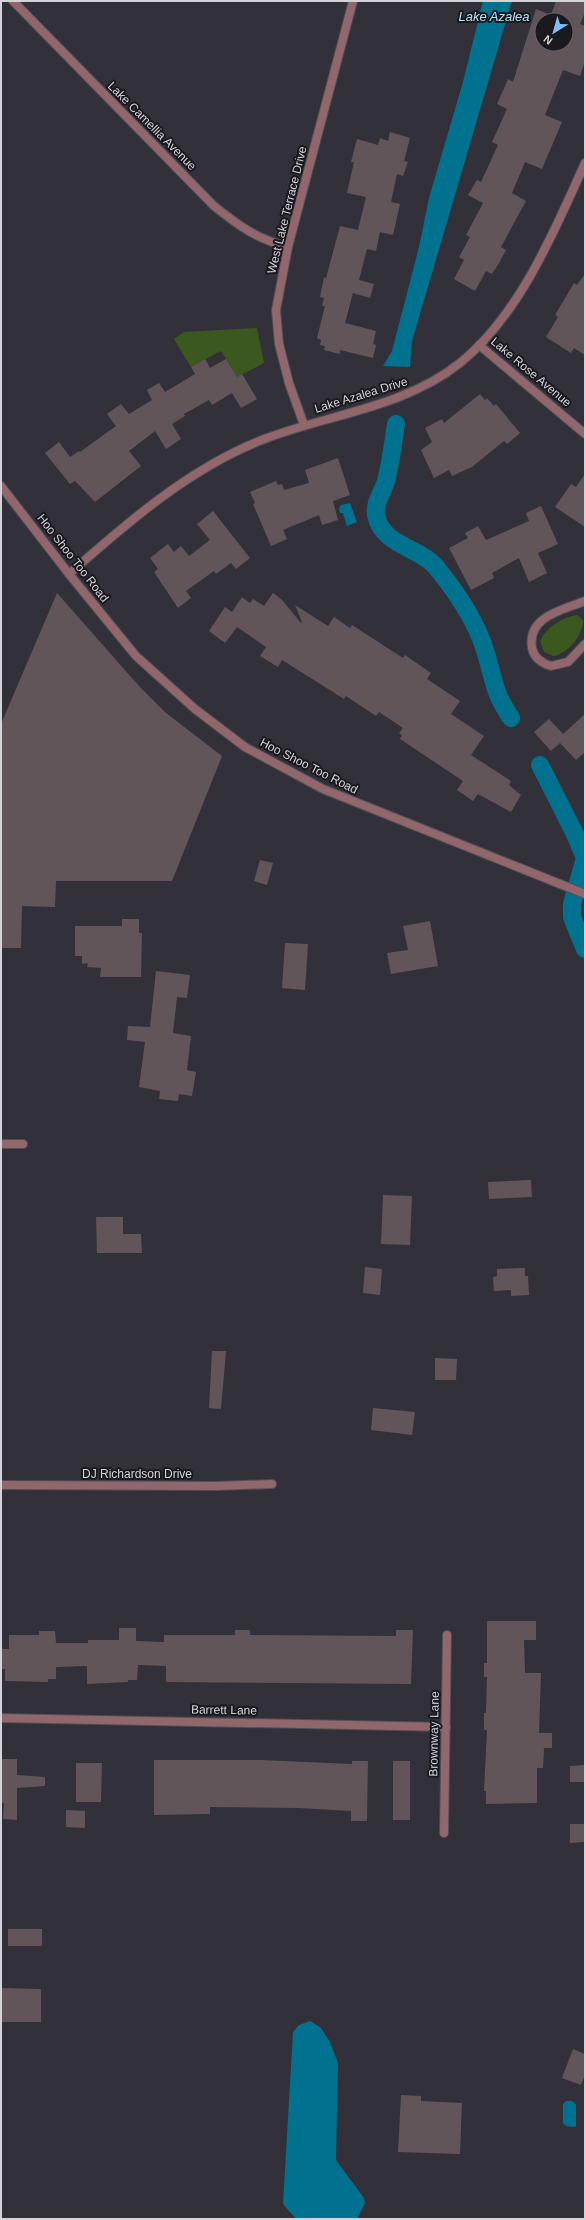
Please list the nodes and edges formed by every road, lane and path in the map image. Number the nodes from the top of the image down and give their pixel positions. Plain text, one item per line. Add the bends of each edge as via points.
1 (13, 1) edge
2 (353, 1) edge
3 (585, 163) edge
4 (288, 247) junction
5 (479, 345) junction
6 (304, 425) junction
7 (585, 434) edge
8 (1, 486) edge
9 (69, 574) junction
10 (585, 600) edge
11 (585, 644) edge
12 (585, 894) edge
13 (1, 1144) edge
14 (23, 1144) dead end
15 (272, 1484) dead end
16 (1, 1485) edge
17 (447, 1635) dead end
18 (1, 1718) edge
19 (446, 1726) junction
20 (444, 1833) dead end

1 - 4 street, Lake Camellia Avenue via 214,206 239,226 267,241
2 - 4 street, West Lake Terrace Drive
3 - 5 street, Lake Azalea Drive via 543,254 508,309
4 - 6 street, West Lake Terrace Drive via 276,310 278,344
5 - 6 street, Lake Azalea Drive via 447,373 417,390
5 - 7 street, Lake Rose Avenue
6 - 9 street, Lake Azalea Drive via 266,438 227,456 182,484 114,534
8 - 9 street, Hoo Shoo Too Road
9 - 12 street, Hoo Shoo Too Road via 136,656 195,709 245,747 323,789
10 - 11 street via 544,618 536,625 531,638 536,658 551,666 568,662
13 - 14 street
15 - 16 street, DJ Richardson Drive
17 - 19 street, Brownway Lane
18 - 19 street, Barrett Lane
19 - 20 street, Brownway Lane

